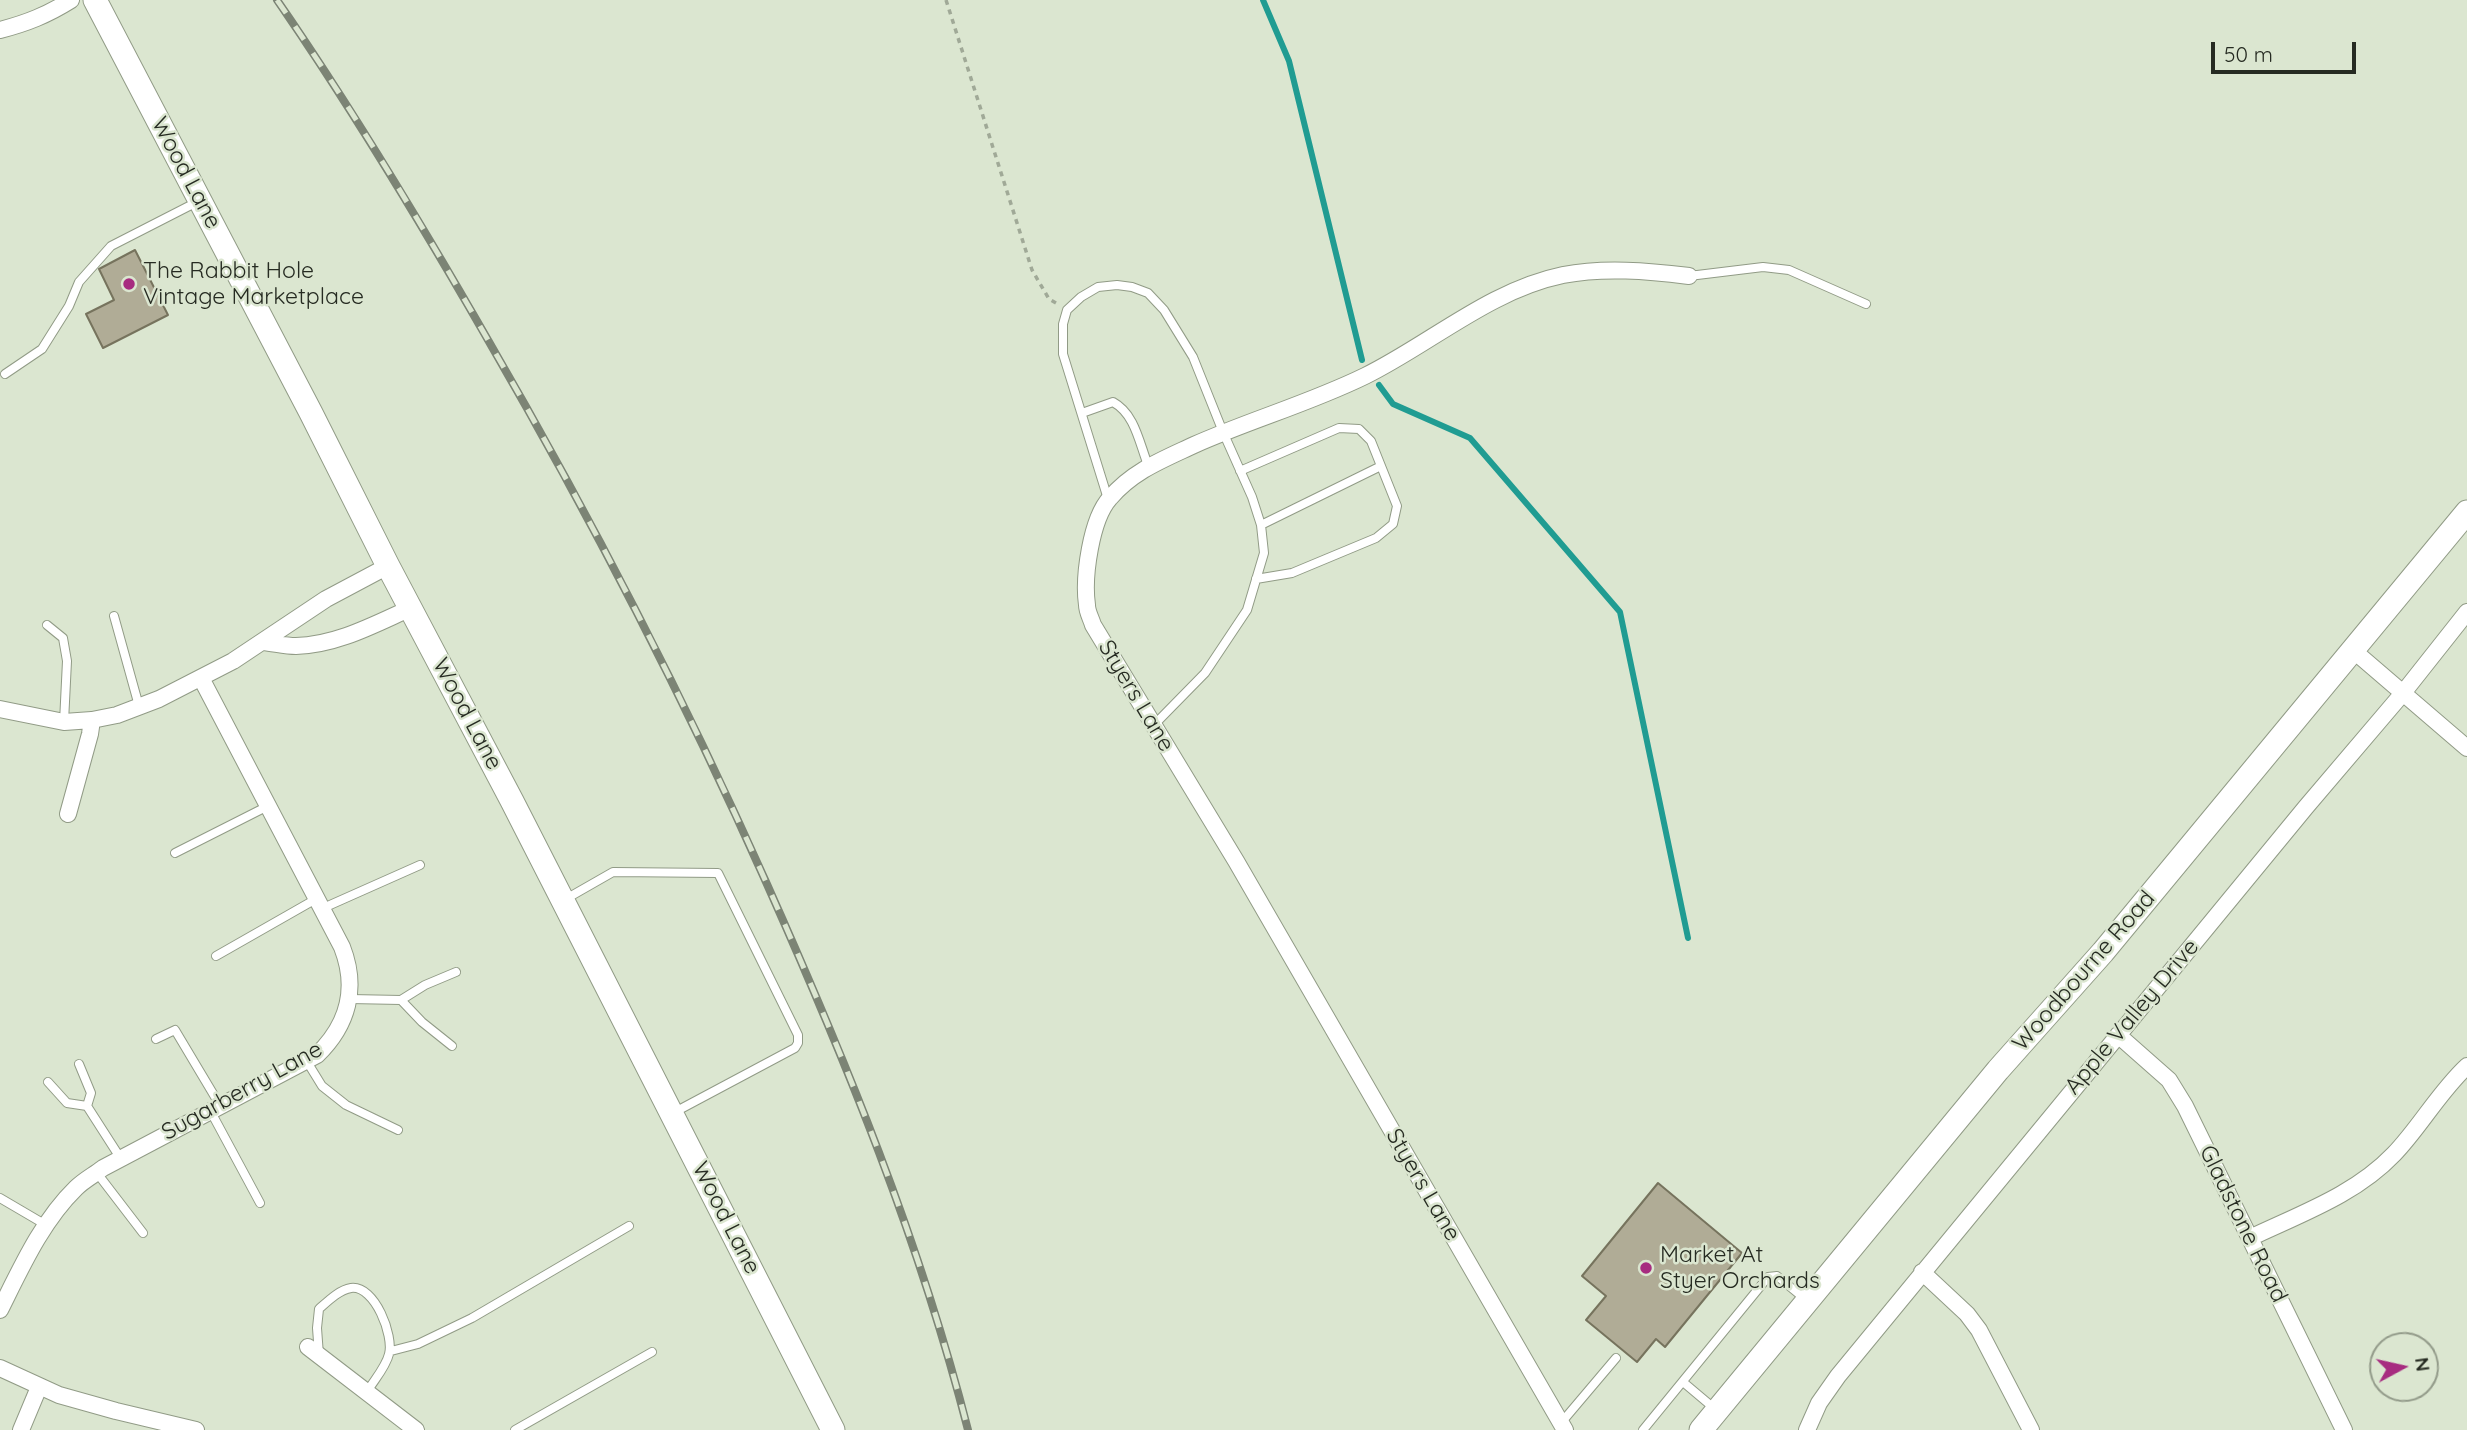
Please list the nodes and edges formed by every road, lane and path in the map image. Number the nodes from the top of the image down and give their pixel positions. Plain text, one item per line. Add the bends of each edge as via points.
1 (71, 0) edge
2 (95, 0) edge
3 (946, 0) edge
4 (0, 30) edge
5 (200, 200) junction
6 (1689, 276) joint
7 (1866, 304) dead end
8 (1067, 310) junction
9 (5, 373) dead end
10 (1082, 413) junction
11 (1223, 432) junction
12 (1148, 465) junction
13 (1381, 466) junction
14 (1240, 471) junction
15 (1108, 499) junction
16 (2467, 512) edge
17 (1261, 525) junction
18 (388, 566) junction
19 (1256, 579) junction
20 (411, 608) junction
21 (2467, 612) edge
22 (114, 616) dead end
23 (47, 625) dead end
24 (263, 642) junction
25 (2354, 650) junction
26 (201, 678) junction
27 (2403, 693) junction
28 (138, 706) junction
29 (0, 709) edge
30 (92, 720) junction
31 (64, 722) junction
32 (1153, 726) junction
33 (2467, 748) edge
34 (268, 806) junction
35 (68, 814) dead end
36 (175, 853) dead end
37 (419, 865) dead end
38 (563, 900) junction
39 (319, 904) junction
40 (216, 956) dead end
41 (456, 972) dead end
42 (350, 999) junction
43 (401, 1000) junction
44 (2118, 1035) junction
45 (156, 1039) dead end
46 (452, 1046) dead end
47 (306, 1060) junction
48 (79, 1064) dead end
49 (2467, 1066) edge
50 (48, 1082) dead end
51 (87, 1106) junction
52 (216, 1109) junction
53 (673, 1114) junction
54 (398, 1130) dead end
55 (121, 1158) junction
56 (97, 1173) junction
57 (1, 1197) edge
58 (260, 1203) dead end
59 (46, 1225) junction
60 (629, 1226) dead end
61 (143, 1233) dead end
62 (2250, 1238) junction
63 (1922, 1272) junction
64 (1808, 1301) junction
65 (0, 1310) edge
66 (314, 1351) joint
67 (391, 1351) junction
68 (652, 1352) dead end
69 (1616, 1359) dead end
70 (0, 1368) edge
71 (1683, 1382) junction
72 (39, 1387) junction
73 (367, 1392) junction
74 (1717, 1410) junction
75 (1563, 1427) edge
76 (20, 1430) edge
77 (197, 1430) edge
78 (416, 1430) edge
79 (515, 1430) edge
80 (834, 1430) edge
81 (1643, 1430) edge
82 (1701, 1430) edge
83 (1807, 1430) edge
84 (2031, 1430) edge
85 (2344, 1430) edge

1 - 4 street via 30,23
2 - 5 street, Wood Lane
3 - 8 path via 1032,270 1049,299
5 - 9 lane via 111,246 79,282 42,349
5 - 18 street, Wood Lane
6 - 7 lane via 1763,267 1789,270
6 - 11 street, Styers Lane via 1600,271 1540,282 1468,315 1364,376
8 - 10 lane via 1063,354
8 - 11 lane via 1098,287 1132,287 1148,293 1193,357
10 - 12 lane via 1113,402 1121,407 1129,414
10 - 15 lane
11 - 12 street, Styers Lane
11 - 14 lane
12 - 15 street, Styers Lane
13 - 14 lane via 1371,440 1359,429 1339,428
13 - 17 lane
13 - 19 lane via 1397,506 1393,524 1376,538 1292,573
14 - 17 lane
15 - 32 street, Styers Lane via 1086,574 1087,608
16 - 25 street, Woodbourne Road
17 - 19 lane via 1264,553
18 - 20 street, Wood Lane
18 - 24 street via 326,599
19 - 32 lane via 1247,610 1205,674
20 - 24 street via 321,643
20 - 38 street, Wood Lane
21 - 27 street, Apple Valley Drive
22 - 28 lane
23 - 31 lane via 63,638 67,661
24 - 26 street
25 - 27 street
25 - 64 street, Woodbourne Road
26 - 28 street
26 - 34 street, Sugarberry Lane
27 - 33 street
27 - 44 street, Apple Valley Drive
28 - 30 street
29 - 31 street
30 - 31 street
30 - 35 street
32 - 75 street, Styers Lane
34 - 36 lane
34 - 39 street, Sugarberry Lane
37 - 39 lane
38 - 53 street, Wood Lane
38 - 53 lane via 613,872 718,873 799,1043
39 - 40 lane
39 - 42 street, Sugarberry Lane via 347,960
41 - 43 lane
42 - 43 lane
42 - 47 street, Sugarberry Lane via 331,1041
43 - 46 lane
44 - 62 street, Gladstone Road via 2174,1089
44 - 63 street, Apple Valley Drive
45 - 52 lane via 175,1030
47 - 52 street, Sugarberry Lane
47 - 54 lane via 322,1086 346,1105
48 - 51 lane via 91,1093
49 - 62 street via 2395,1154 2367,1179
50 - 51 lane via 67,1102
51 - 55 lane
52 - 55 street, Sugarberry Lane
52 - 58 lane
53 - 80 street, Wood Lane
55 - 56 street, Sugarberry Lane
56 - 59 street, Sugarberry Lane via 77,1186
56 - 61 lane
57 - 59 lane
59 - 65 street, Sugarberry Lane
60 - 67 lane via 472,1318 418,1344
62 - 85 street, Gladstone Road
63 - 83 street, Apple Valley Drive via 1838,1376
63 - 84 street via 1979,1330
64 - 71 lane via 1777,1276 1768,1277
64 - 74 street, Woodbourne Road
66 - 67 lane via 319,1309 349,1288 357,1288 379,1306
66 - 73 street
67 - 73 lane
68 - 79 lane
69 - 75 lane
70 - 72 street
71 - 74 lane
71 - 81 lane
72 - 76 street
72 - 77 street
73 - 78 street
74 - 82 street, Woodbourne Road

